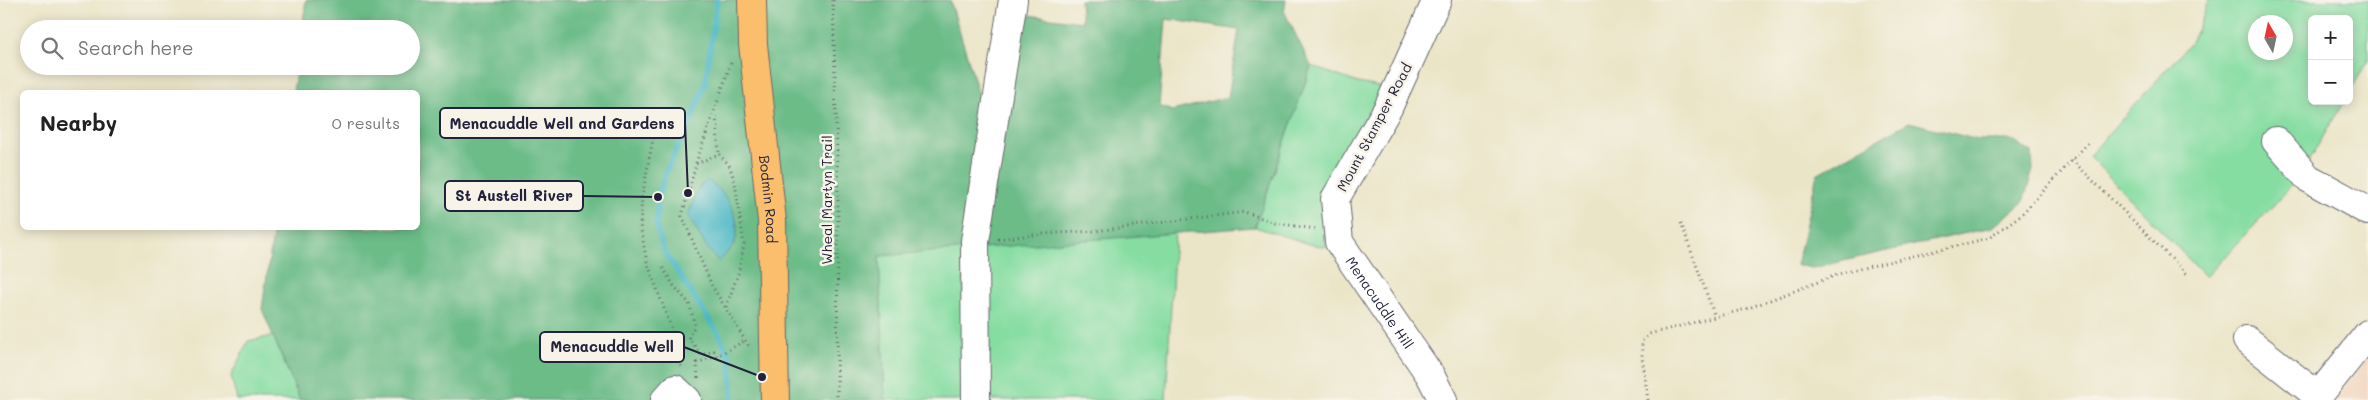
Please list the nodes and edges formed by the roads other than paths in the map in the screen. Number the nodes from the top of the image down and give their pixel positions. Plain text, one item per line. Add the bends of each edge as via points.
1 (752, 0) edge
2 (1013, 0) edge
3 (1437, 0) edge
4 (2276, 141) dead end
5 (1335, 200) joint
6 (2368, 211) edge
7 (2368, 334) edge
8 (2247, 340) dead end
9 (690, 393) edge
10 (2317, 398) edge
11 (665, 400) edge
12 (775, 400) edge
13 (976, 400) edge
14 (1443, 400) edge

1 - 12 main road, Bodmin Road via 772,221
2 - 13 street via 976,241
3 - 5 street, Mount Stamper Road via 1388,108
4 - 6 street via 2308,178
5 - 14 street, Menacuddle Hill via 1339,242 1430,375
7 - 10 street
8 - 10 street
9 - 11 street via 675,389

